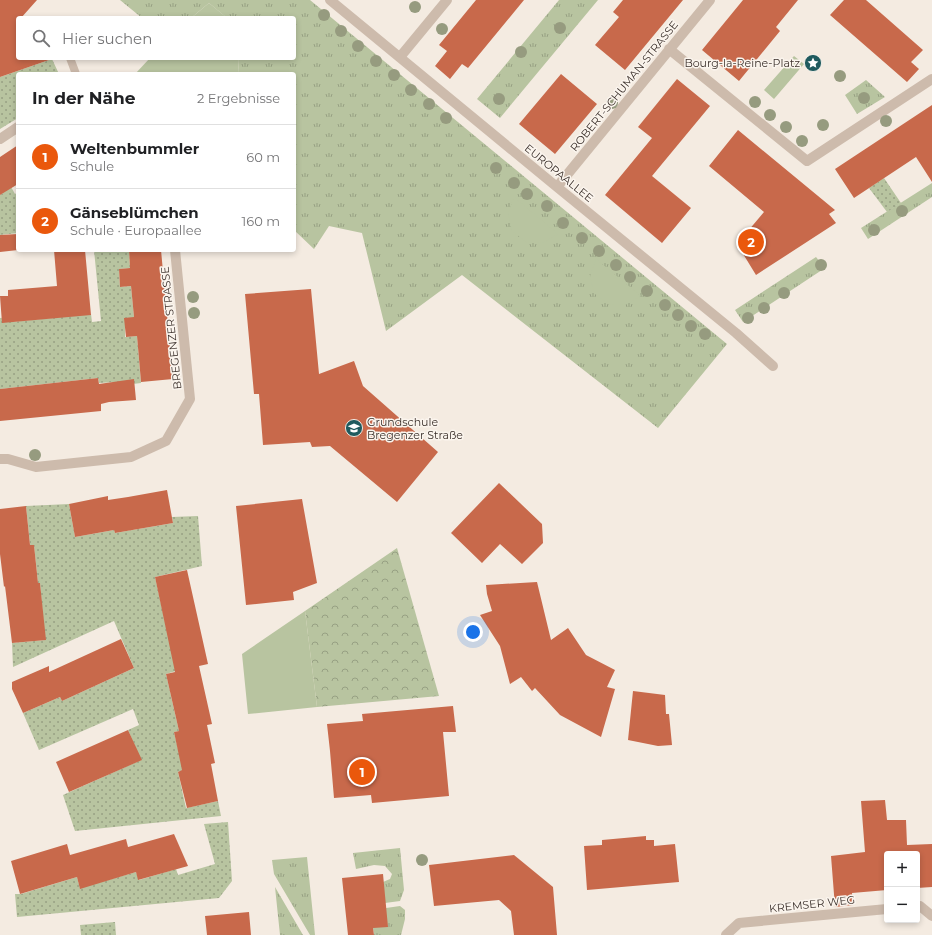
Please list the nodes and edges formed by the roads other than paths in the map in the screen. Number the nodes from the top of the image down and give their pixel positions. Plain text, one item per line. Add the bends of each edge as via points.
1 (330, 0) edge
2 (447, 0) edge
3 (710, 0) edge
4 (669, 49) junction
5 (400, 57) junction
6 (71, 60) edge
7 (75, 72) edge
8 (932, 79) edge
9 (16, 128) edge
10 (0, 139) edge
11 (557, 187) junction
12 (175, 252) edge
13 (772, 366) dead end
14 (0, 460) edge
15 (920, 906) edge
16 (884, 909) edge
17 (932, 916) edge
18 (726, 935) edge

1 - 5 street, EUROPAALLEE
2 - 5 street
3 - 4 street, ROBERT-SCHUMAN-STRASSE
4 - 8 street via 807,161
4 - 11 street, ROBERT-SCHUMAN-STRASSE
5 - 11 street, EUROPAALLEE
6 - 7 lane
9 - 10 street
11 - 13 street, EUROPAALLEE via 736,333
12 - 14 street, BREGENZER STRASSE via 190,399 166,441 131,457 36,467 8,459
15 - 17 street
16 - 18 street, KREMSER WEG via 739,923

